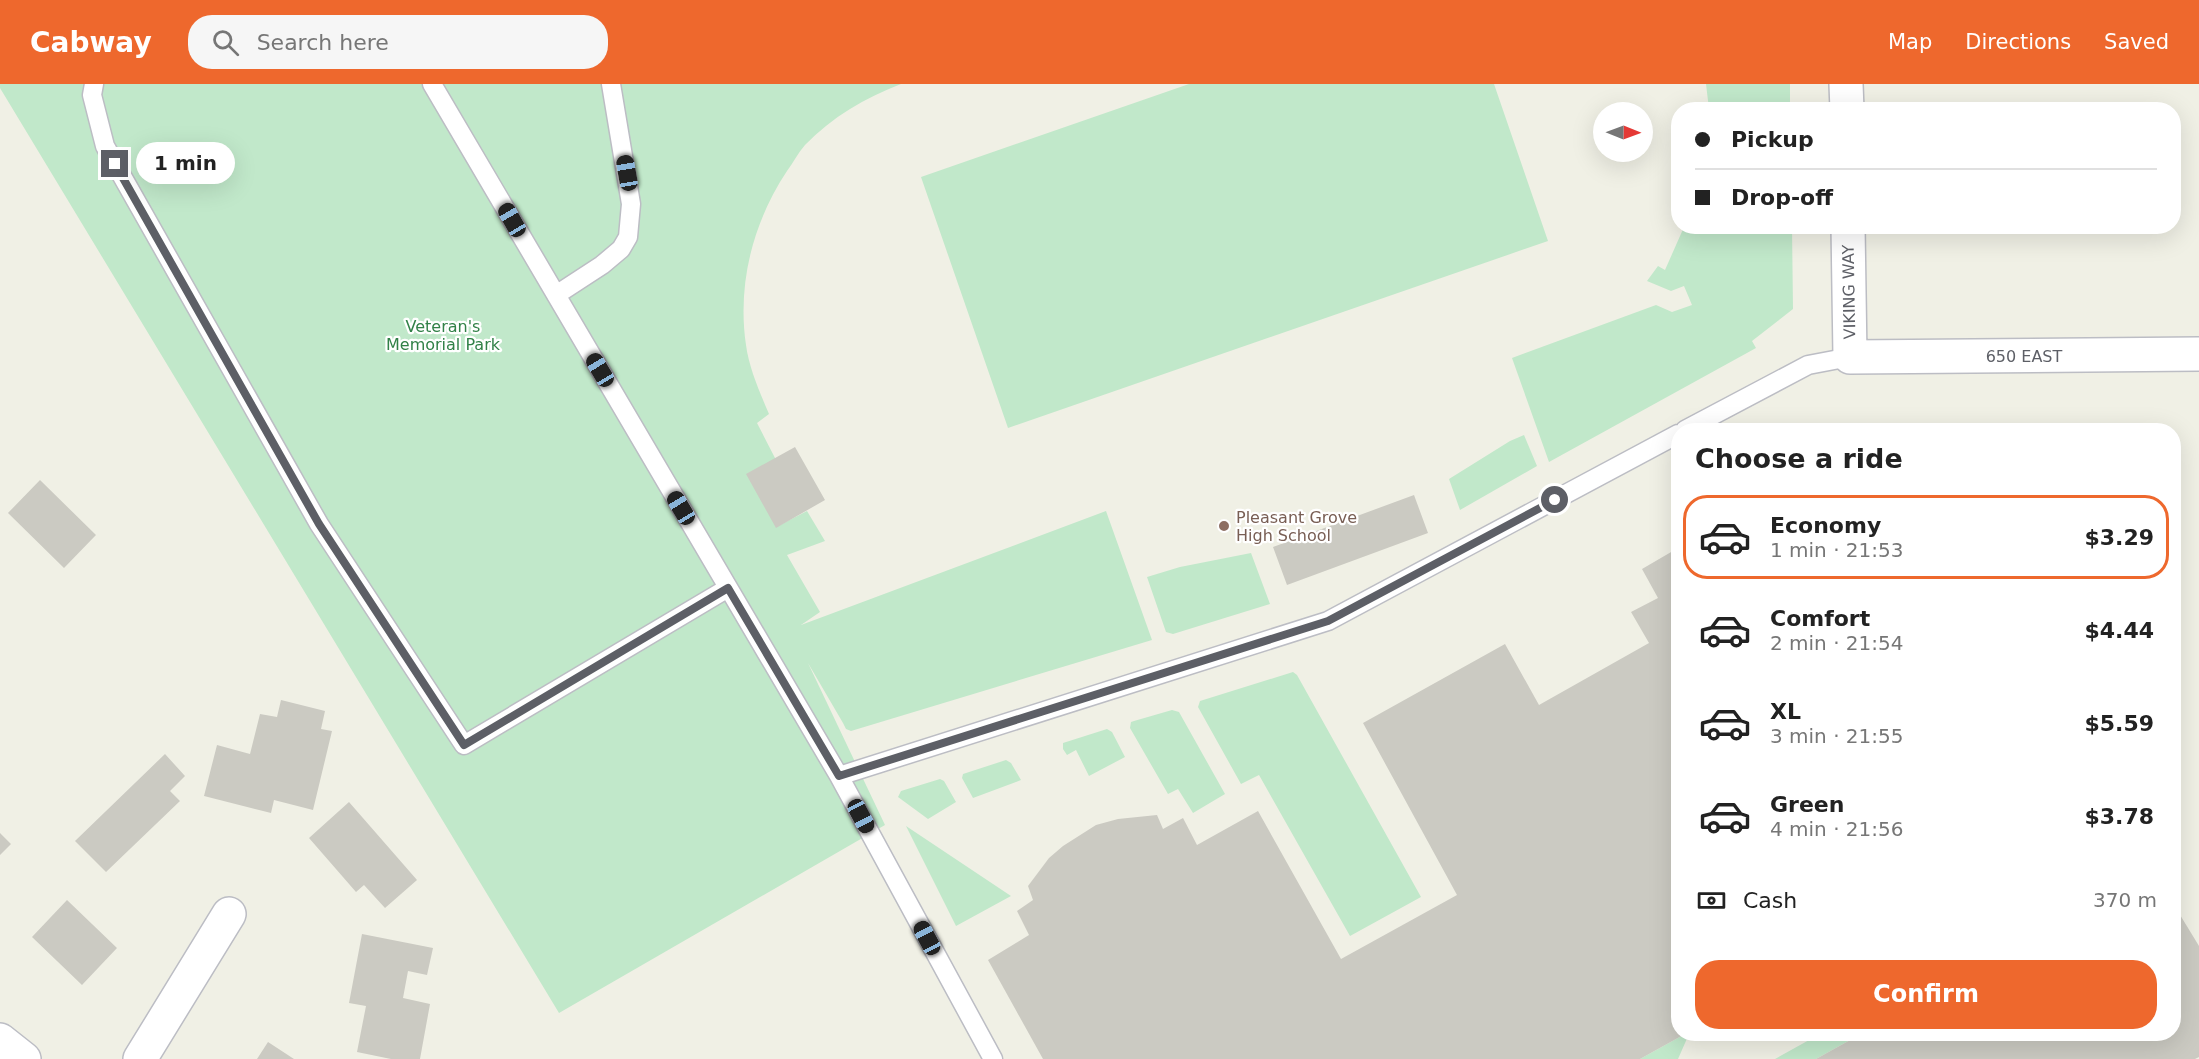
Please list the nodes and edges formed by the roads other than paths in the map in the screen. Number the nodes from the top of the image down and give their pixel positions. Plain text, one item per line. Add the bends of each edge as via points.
1 (94, 84) edge
2 (611, 84) edge
3 (1846, 84) edge
4 (438, 86) edge
5 (1847, 102) edge
6 (1848, 234) edge
7 (556, 295) junction
8 (2199, 354) edge
9 (1850, 357) junction
10 (1698, 423) edge
11 (1671, 438) edge
12 (728, 588) junction
13 (839, 776) junction
14 (229, 914) dead end
15 (0, 1040) edge
16 (24, 1059) edge
17 (140, 1059) edge
18 (993, 1059) edge

1 - 12 lane via 92,95 105,147 319,524 464,745
2 - 7 lane via 631,204 628,237 621,249 602,265
3 - 5 street
4 - 7 lane
6 - 9 street, VIKING WAY
7 - 12 lane
8 - 9 street, 650 EAST
9 - 10 lane via 1808,365
11 - 13 lane via 1328,621
12 - 13 lane
13 - 18 lane
14 - 17 street
15 - 16 street

